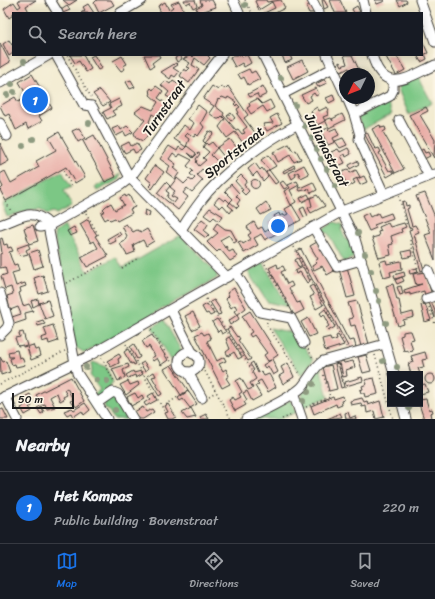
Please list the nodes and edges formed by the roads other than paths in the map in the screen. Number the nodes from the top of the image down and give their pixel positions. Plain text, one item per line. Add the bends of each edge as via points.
1 (50, 0) edge
2 (142, 0) edge
3 (233, 0) edge
4 (312, 0) edge
5 (363, 0) edge
6 (420, 0) edge
7 (57, 12) edge
8 (122, 12) edge
9 (239, 12) edge
10 (318, 12) edge
11 (366, 12) edge
12 (435, 42) edge
13 (47, 56) edge
14 (57, 56) edge
15 (221, 56) edge
16 (264, 56) edge
17 (327, 56) edge
18 (372, 56) edge
19 (435, 65) edge
20 (333, 68) junction
21 (339, 81) edge
22 (393, 81) junction
23 (0, 83) edge
24 (283, 94) junction
25 (350, 104) edge
26 (354, 114) junction
27 (398, 120) dead end
28 (0, 123) edge
29 (298, 124) junction
30 (7, 136) dead end
31 (433, 175) edge
32 (130, 178) junction
33 (384, 194) junction
34 (342, 211) junction
35 (50, 225) junction
36 (0, 226) edge
37 (40, 227) dead end
38 (313, 227) junction
39 (181, 230) junction
40 (364, 261) junction
41 (428, 270) road end
42 (235, 272) junction
43 (227, 277) junction
44 (434, 283) edge
45 (0, 293) edge
46 (171, 310) junction
47 (0, 335) edge
48 (304, 343) road end
49 (385, 344) junction
50 (193, 354) junction
51 (75, 364) junction
52 (179, 368) junction
53 (393, 371) edge
54 (294, 393) junction
55 (200, 395) road end
56 (2, 397) edge
57 (97, 403) junction
58 (403, 407) edge
59 (301, 414) edge
60 (17, 419) edge
61 (107, 419) edge
62 (133, 419) edge
63 (248, 419) edge
64 (406, 419) edge

1 - 7 street
2 - 8 street
3 - 9 street
4 - 10 street
5 - 11 street
6 - 12 street
13 - 23 street
14 - 32 street via 84,105 92,106
15 - 32 street, Turnstraat
16 - 24 street, Julianastraat
17 - 20 street
18 - 22 street via 380,72 385,78
19 - 22 street
20 - 21 street
20 - 24 street
22 - 26 street via 390,96
24 - 29 street, Julianastraat
25 - 26 street
26 - 33 street via 359,139
27 - 31 street
28 - 30 street
29 - 34 street, Julianastraat
29 - 39 street, Sportstraat via 270,139 226,174 207,193
31 - 33 street
32 - 35 street
32 - 39 street
33 - 34 street
34 - 38 street
34 - 40 street, Julianastraat
35 - 36 street via 43,217 31,214
35 - 37 street
35 - 51 street via 47,243 67,341
38 - 40 street via 337,267
38 - 42 street
39 - 43 street
40 - 49 street, Julianastraat via 386,332
41 - 44 street
42 - 43 street
42 - 48 street via 260,312 291,318
43 - 46 street
45 - 47 street via 9,323
46 - 50 street
46 - 51 street
49 - 53 street, Julianastraat
49 - 54 street via 319,364
50 - 52 street via 187,353
50 - 52 street via 198,362 197,368
51 - 56 street
51 - 57 street via 77,373
52 - 55 street
54 - 59 street
54 - 63 street
56 - 60 street
57 - 61 street
57 - 62 street via 113,392 118,394
58 - 64 street

